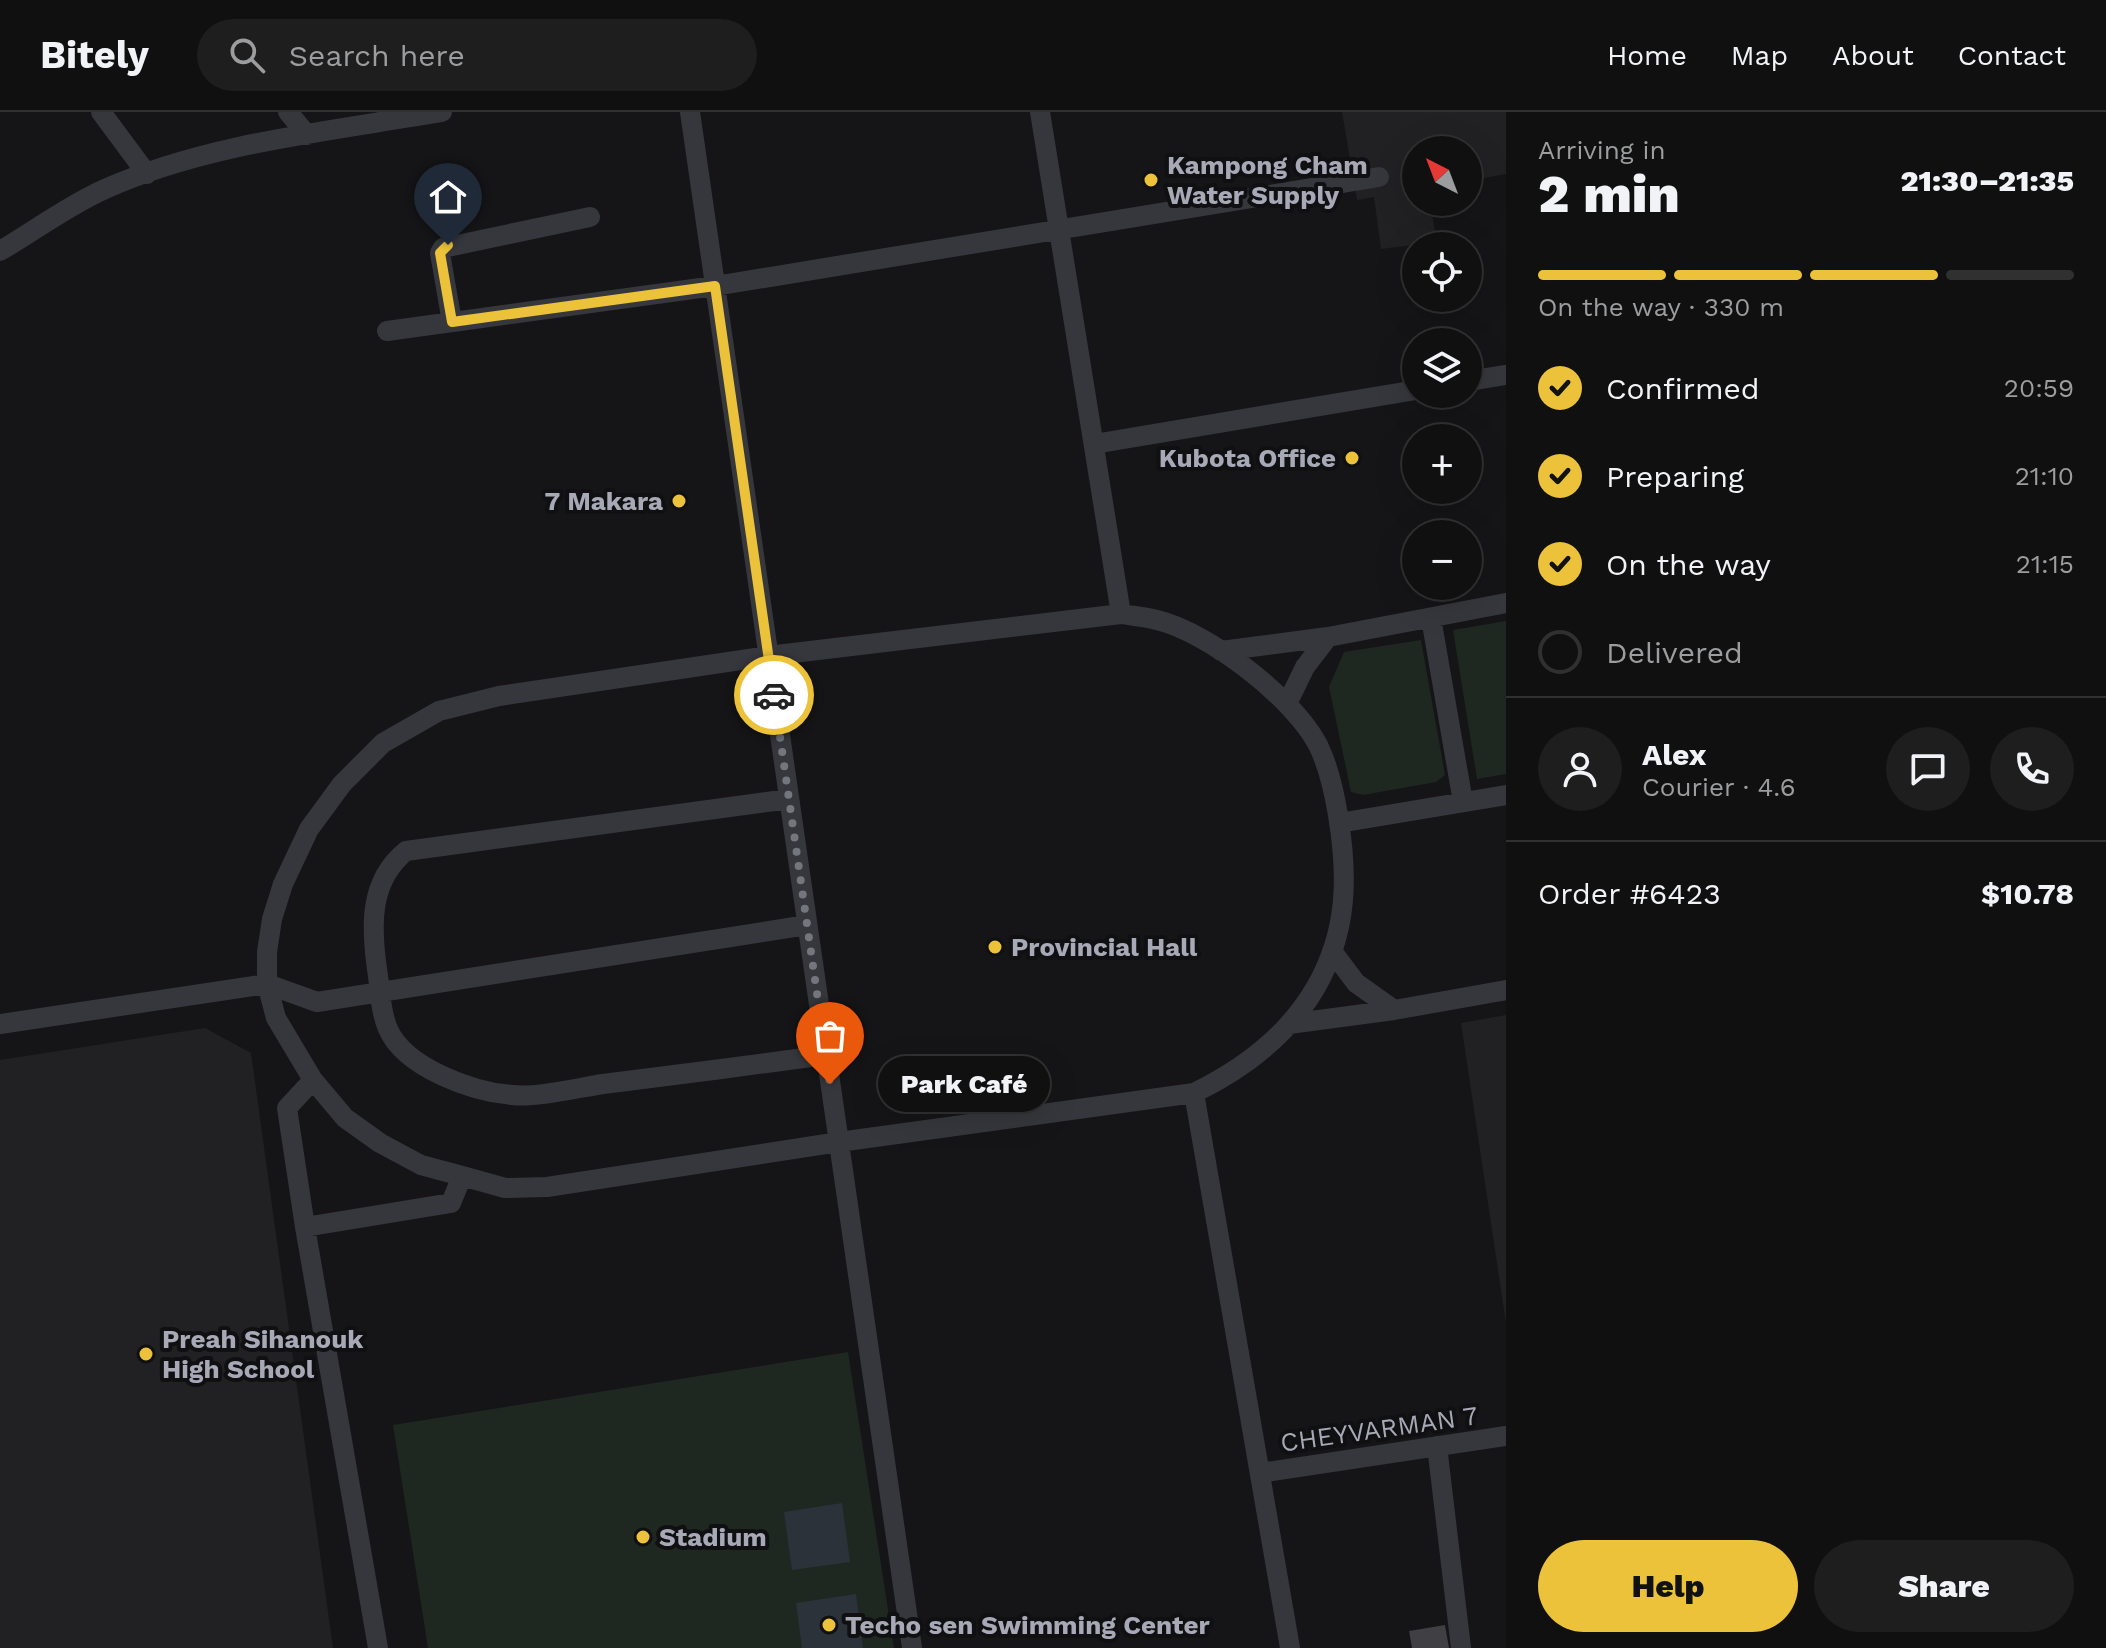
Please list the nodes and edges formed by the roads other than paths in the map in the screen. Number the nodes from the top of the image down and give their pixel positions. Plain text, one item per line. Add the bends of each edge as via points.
1 (101, 112) edge
2 (288, 112) edge
3 (442, 112) edge
4 (690, 112) edge
5 (1040, 112) edge
6 (307, 135) junction
7 (147, 174) junction
8 (1379, 177) dead end
9 (590, 217) dead end
10 (1059, 231) junction
11 (0, 251) edge
12 (715, 286) junction
13 (452, 322) junction
14 (387, 331) dead end
15 (1506, 375) edge
16 (1482, 379) edge
17 (1402, 392) edge
18 (1094, 444) junction
19 (1506, 603) edge
20 (1121, 614) junction
21 (1431, 618) junction
22 (1328, 637) junction
23 (1221, 651) junction
24 (768, 656) junction
25 (1287, 704) junction
26 (1506, 795) edge
27 (789, 799) junction
28 (1463, 802) junction
29 (1339, 823) junction
30 (807, 925) junction
31 (1332, 951) junction
32 (267, 984) junction
33 (1506, 990) edge
34 (381, 992) junction
35 (1394, 1010) junction
36 (0, 1024) edge
37 (1289, 1024) junction
38 (826, 1055) junction
39 (313, 1080) junction
40 (1194, 1093) junction
41 (839, 1142) junction
42 (462, 1176) junction
43 (305, 1227) junction
44 (1506, 1436) edge
45 (1437, 1446) junction
46 (1260, 1473) junction
47 (378, 1648) edge
48 (912, 1648) edge
49 (1290, 1648) edge
50 (1461, 1648) edge

1 - 7 street
2 - 6 street
3 - 6 street
4 - 12 street
5 - 10 street
6 - 7 street via 232,149
7 - 11 street via 104,190
8 - 10 street
9 - 13 street via 443,248
10 - 12 street
10 - 18 street
12 - 13 street
12 - 24 street
13 - 14 street
15 - 16 street
17 - 18 street
18 - 20 street
19 - 21 street
20 - 23 street via 1188,631
20 - 24 street
21 - 22 street
21 - 28 street
22 - 23 street
22 - 25 street
23 - 25 street
24 - 27 street
24 - 32 street via 499,696 439,711 383,743 342,784 309,829 289,870 272,919
25 - 29 street via 1317,743 1333,784
26 - 28 street
27 - 30 street
27 - 34 street via 406,851 382,879 373,912
28 - 29 street
29 - 31 street via 1346,867
30 - 34 street
30 - 38 street
31 - 35 street via 1356,983
31 - 37 street via 1316,987
32 - 34 street via 317,1002
32 - 36 street
32 - 39 street via 276,1018
33 - 35 street
34 - 38 street via 388,1029 423,1066 455,1081 515,1096
35 - 37 street
37 - 40 street via 1229,1076
38 - 41 street
39 - 42 street via 345,1118 380,1143 421,1165
39 - 43 street via 287,1108
40 - 41 street
40 - 46 street
41 - 42 street via 547,1187 505,1188
41 - 48 street
42 - 43 street via 451,1203
43 - 47 street
44 - 45 street, CHEYVARMAN 7
45 - 46 street, CHEYVARMAN 7
45 - 50 street
46 - 49 street

